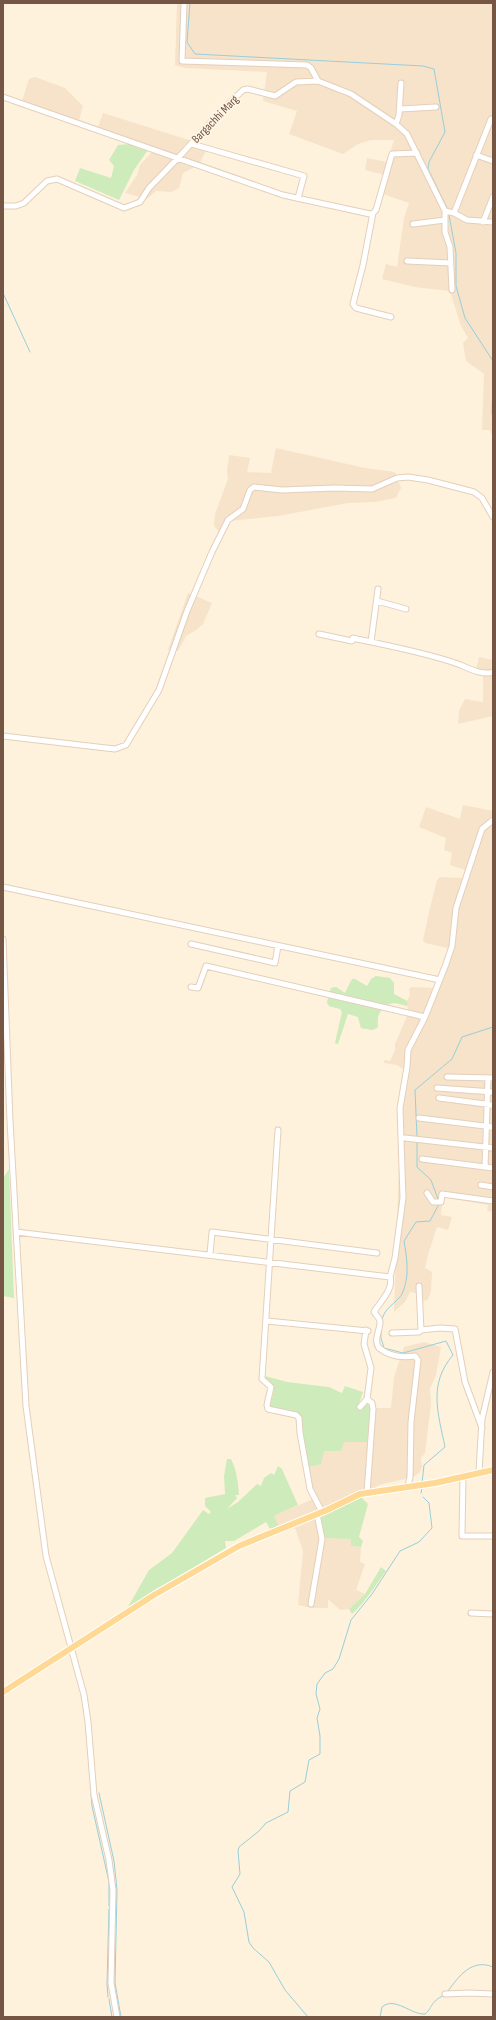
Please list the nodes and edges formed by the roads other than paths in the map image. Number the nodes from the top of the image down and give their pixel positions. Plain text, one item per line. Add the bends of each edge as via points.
1 (184, 3) edge
2 (318, 81) junction
3 (401, 84) dead end
4 (3, 96) edge
5 (436, 107) dead end
6 (400, 109) junction
7 (491, 119) dead end
8 (396, 124) junction
9 (192, 144) junction
10 (417, 153) junction
11 (476, 155) junction
12 (178, 158) junction
13 (493, 161) edge
14 (493, 197) edge
15 (298, 198) junction
16 (3, 206) edge
17 (450, 212) junction
18 (373, 213) junction
19 (445, 220) junction
20 (483, 222) junction
21 (493, 222) edge
22 (413, 224) dead end
23 (407, 261) dead end
24 (451, 262) junction
25 (452, 290) dead end
26 (391, 317) dead end
27 (493, 517) edge
28 (378, 589) dead end
29 (378, 601) junction
30 (406, 609) dead end
31 (319, 634) dead end
32 (371, 642) junction
33 (493, 672) edge
34 (3, 736) edge
35 (493, 820) edge
36 (3, 887) edge
37 (3, 939) edge
38 (191, 944) dead end
39 (278, 946) junction
40 (440, 980) junction
41 (191, 987) dead end
42 (425, 1017) junction
43 (447, 1077) dead end
44 (491, 1078) edge
45 (437, 1088) dead end
46 (491, 1092) edge
47 (439, 1098) dead end
48 (491, 1104) edge
49 (419, 1118) dead end
50 (487, 1126) junction
51 (493, 1127) edge
52 (278, 1130) dead end
53 (405, 1138) dead end
54 (486, 1147) junction
55 (493, 1148) edge
56 (422, 1159) dead end
57 (485, 1167) junction
58 (493, 1168) edge
59 (482, 1185) dead end
60 (493, 1187) edge
61 (427, 1193) dead end
62 (493, 1201) edge
63 (16, 1232) junction
64 (271, 1239) junction
65 (378, 1253) dead end
66 (210, 1254) junction
67 (270, 1262) junction
68 (390, 1277) junction
69 (419, 1286) dead end
70 (267, 1321) junction
71 (422, 1330) junction
72 (392, 1333) dead end
73 (493, 1372) edge
74 (367, 1399) junction
75 (360, 1407) dead end
76 (482, 1428) junction
77 (493, 1470) edge
78 (479, 1472) junction
79 (463, 1476) junction
80 (408, 1486) junction
81 (367, 1493) junction
82 (320, 1513) junction
83 (493, 1536) edge
84 (311, 1604) dead end
85 (471, 1613) dead end
86 (493, 1614) edge
87 (73, 1648) junction
88 (3, 1692) edge
89 (446, 1994) dead end
90 (493, 1994) edge
91 (118, 2017) edge

1 - 2 street via 182,61 307,65
2 - 8 street, Bargachhi Marg via 351,94
2 - 9 street, Bargachhi Marg via 296,82 276,96 243,90
3 - 6 street
4 - 12 street
5 - 6 street
6 - 8 street
7 - 11 street
8 - 10 street, Bargachhi Marg via 407,134
9 - 12 street, Bargachhi Marg
9 - 15 street via 304,176
10 - 17 street, Bargachhi Marg
10 - 18 street via 392,154 382,192
11 - 13 street
11 - 17 street
12 - 15 street
12 - 16 street, Bargachhi Marg via 149,188 140,202 124,208 57,179 47,181 24,203
14 - 20 street
15 - 18 street
17 - 19 street
17 - 20 street via 464,219
18 - 26 street via 364,265 353,304 356,308
19 - 22 street
19 - 24 street
20 - 21 street
23 - 24 street
24 - 25 street
27 - 34 street via 482,498 474,492 408,477 397,478 372,489 287,490 254,487 250,490 243,509 228,520 212,552 187,611 159,690 126,745 115,749
28 - 29 street via 375,598
29 - 30 street
29 - 32 street
31 - 32 street
32 - 33 street via 420,653 472,670
35 - 40 street via 482,829 456,908 452,946
36 - 39 street
37 - 63 street
38 - 39 street via 275,963
39 - 40 street
40 - 42 street
41 - 42 street via 198,988 206,966
42 - 68 street via 408,1050 408,1067 404,1079 400,1125 403,1141 403,1198
43 - 44 street
44 - 46 street
45 - 46 street
46 - 48 street
47 - 48 street
48 - 50 street
49 - 50 street
50 - 51 street
50 - 54 street
52 - 64 street
53 - 54 street
54 - 55 street
54 - 57 street
56 - 57 street
57 - 58 street
59 - 60 street
61 - 62 street via 433,1202 438,1202 442,1194
63 - 66 street
63 - 87 street via 26,1406 42,1527 46,1556
64 - 65 street
64 - 66 street via 212,1232
64 - 67 street
66 - 67 street
67 - 68 street
67 - 70 street
68 - 80 street via 392,1281 389,1289 374,1312 380,1323 377,1345 387,1354 415,1356 418,1360 411,1422
69 - 71 street
70 - 74 street via 367,1330 364,1344 371,1368
70 - 82 street via 262,1379 271,1387 267,1408 299,1418 310,1489
71 - 72 street
71 - 76 street via 455,1329 465,1382
73 - 76 street
74 - 75 street
74 - 81 street via 372,1403 373,1409
76 - 78 street
77 - 78 main road
78 - 79 main road
79 - 80 main road
79 - 83 street via 462,1536
80 - 81 main road
81 - 82 main road
82 - 84 street via 322,1539
82 - 87 main road via 265,1534 220,1556
85 - 86 street
87 - 88 main road
87 - 91 street via 88,1722 94,1795 113,1890 110,1983
89 - 90 street

